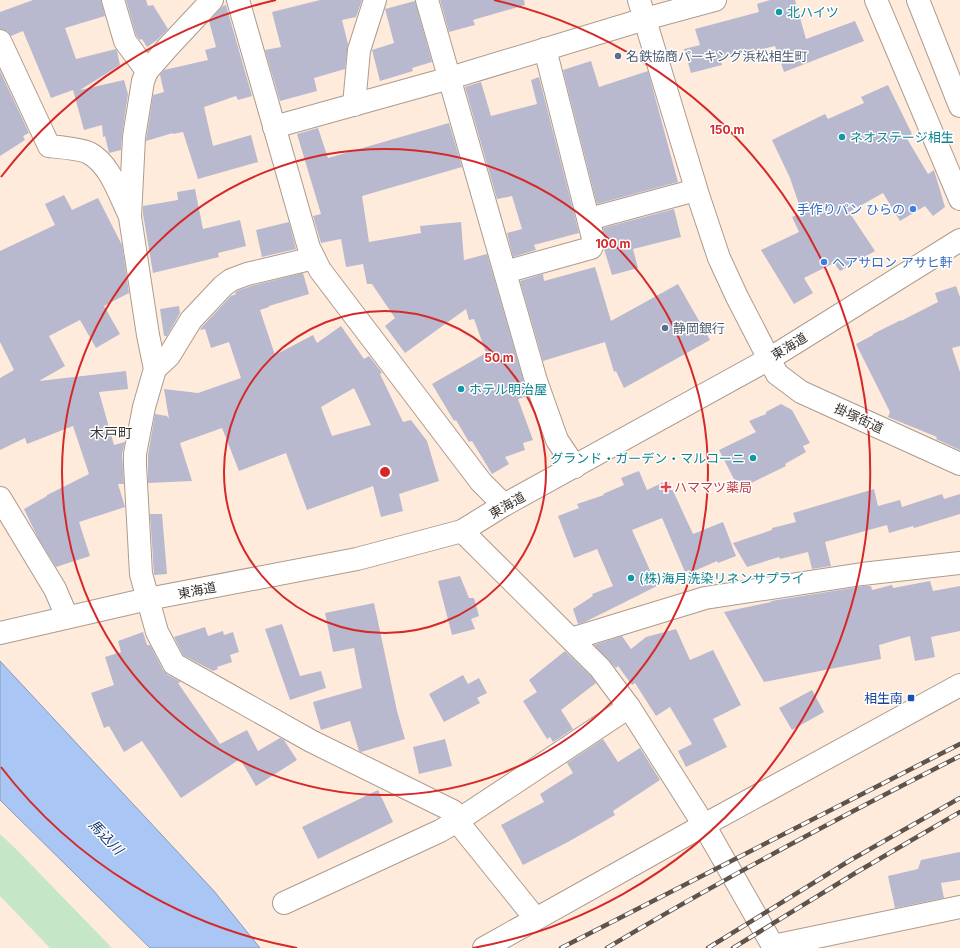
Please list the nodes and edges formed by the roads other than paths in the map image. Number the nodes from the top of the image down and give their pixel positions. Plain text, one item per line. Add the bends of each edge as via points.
1 (112, 0) edge
2 (212, 0) edge
3 (238, 0) edge
4 (375, 0) edge
5 (427, 0) edge
6 (715, 0) edge
7 (876, 0) edge
8 (918, 0) edge
9 (642, 10) edge
10 (0, 41) edge
11 (544, 50) junction
12 (148, 71) junction
13 (450, 78) junction
14 (354, 105) junction
15 (960, 106) edge
16 (274, 127) junction
17 (696, 190) junction
18 (960, 198) edge
19 (130, 217) junction
20 (588, 219) junction
21 (960, 240) edge
22 (314, 258) junction
23 (505, 272) junction
24 (769, 359) junction
25 (155, 369) junction
26 (960, 464) edge
27 (575, 467) junction
28 (0, 498) edge
29 (504, 505) junction
30 (462, 531) junction
31 (960, 563) edge
32 (148, 599) junction
33 (67, 617) junction
34 (0, 633) edge
35 (571, 640) junction
36 (960, 685) edge
37 (629, 707) junction
38 (458, 820) junction
39 (704, 825) junction
40 (284, 903) dead end
41 (960, 907) edge
42 (535, 918) junction
43 (772, 947) edge
44 (484, 948) edge

1 - 12 main road via 125,41
2 - 12 main road
3 - 16 main road
4 - 14 main road via 359,50
5 - 13 main road
6 - 9 main road
7 - 18 main road
8 - 15 main road
9 - 11 main road
9 - 17 main road, 掛塚街道
10 - 19 main road via 49,146 88,152 96,158 104,166
11 - 13 main road
11 - 20 main road
12 - 19 main road via 143,81 134,137
13 - 14 main road
13 - 23 main road
14 - 16 main road
16 - 22 main road
17 - 20 main road
17 - 24 main road, 掛塚街道 via 719,258
19 - 25 main road
20 - 23 main road via 594,242 591,248
21 - 24 main road, 東海道
22 - 25 main road via 231,280 191,320 169,356
22 - 29 main road via 320,270 481,482
23 - 27 main road via 536,381 557,440
24 - 26 main road, 掛塚街道 via 777,374 801,392
24 - 27 main road, 東海道
25 - 32 main road via 144,407 135,454 141,574
27 - 29 main road, 東海道
28 - 33 main road via 55,589
29 - 30 main road, 東海道
30 - 32 main road, 東海道 via 357,559
30 - 35 main road
31 - 35 main road via 862,574 705,598
32 - 33 main road, 東海道
32 - 38 main road via 157,632 174,664 311,742 453,811
33 - 34 main road, 東海道
35 - 37 main road via 600,668
36 - 39 main road
37 - 38 main road
37 - 39 main road
38 - 40 main road via 440,831
38 - 42 main road
39 - 42 main road
39 - 43 main road
41 - 43 main road
42 - 44 main road

